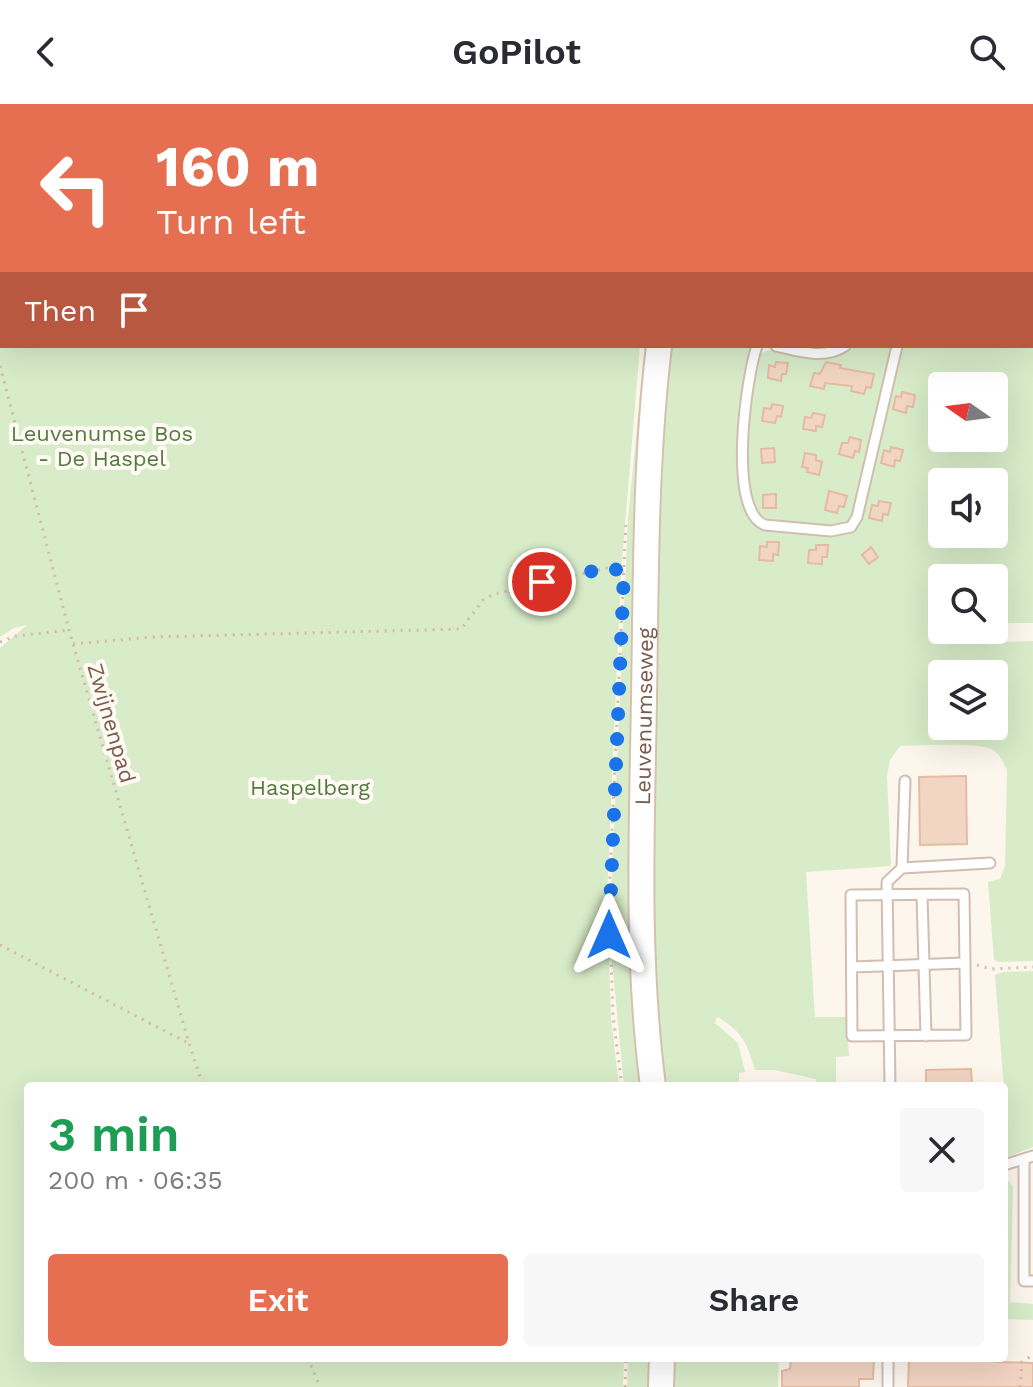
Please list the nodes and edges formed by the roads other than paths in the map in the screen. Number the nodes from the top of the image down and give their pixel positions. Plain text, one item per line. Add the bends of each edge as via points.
1 (659, 348) edge
2 (757, 348) edge
3 (786, 348) edge
4 (841, 348) edge
5 (897, 348) edge
6 (905, 781) dead end
7 (990, 863) dead end
8 (902, 868) junction
9 (887, 895) junction
10 (922, 895) junction
11 (965, 963) junction
12 (925, 964) junction
13 (888, 965) junction
14 (852, 967) junction
15 (889, 1036) junction
16 (926, 1036) junction
17 (653, 1082) edge
18 (890, 1082) edge
19 (1028, 1157) edge
20 (1008, 1164) edge
21 (1033, 1281) edge
22 (662, 1362) edge
23 (888, 1362) edge
24 (661, 1387) edge
25 (888, 1387) edge

1 - 17 main road, Leuvenumseweg via 647,518 640,894 643,1000
2 - 5 lane via 745,420 742,481 747,504 765,525 831,531 851,527 857,517
3 - 4 lane via 817,354
6 - 8 lane
7 - 8 lane
8 - 9 lane via 887,882
9 - 10 lane
9 - 13 lane
9 - 14 lane via 851,895
10 - 11 lane via 964,894
10 - 12 lane
11 - 12 lane
11 - 16 lane via 966,1035
12 - 13 lane
12 - 16 lane
13 - 14 lane
13 - 15 lane
14 - 15 lane via 852,1036
15 - 16 lane
15 - 18 lane
19 - 20 lane
19 - 21 lane via 1024,1281
22 - 24 main road
23 - 25 lane

